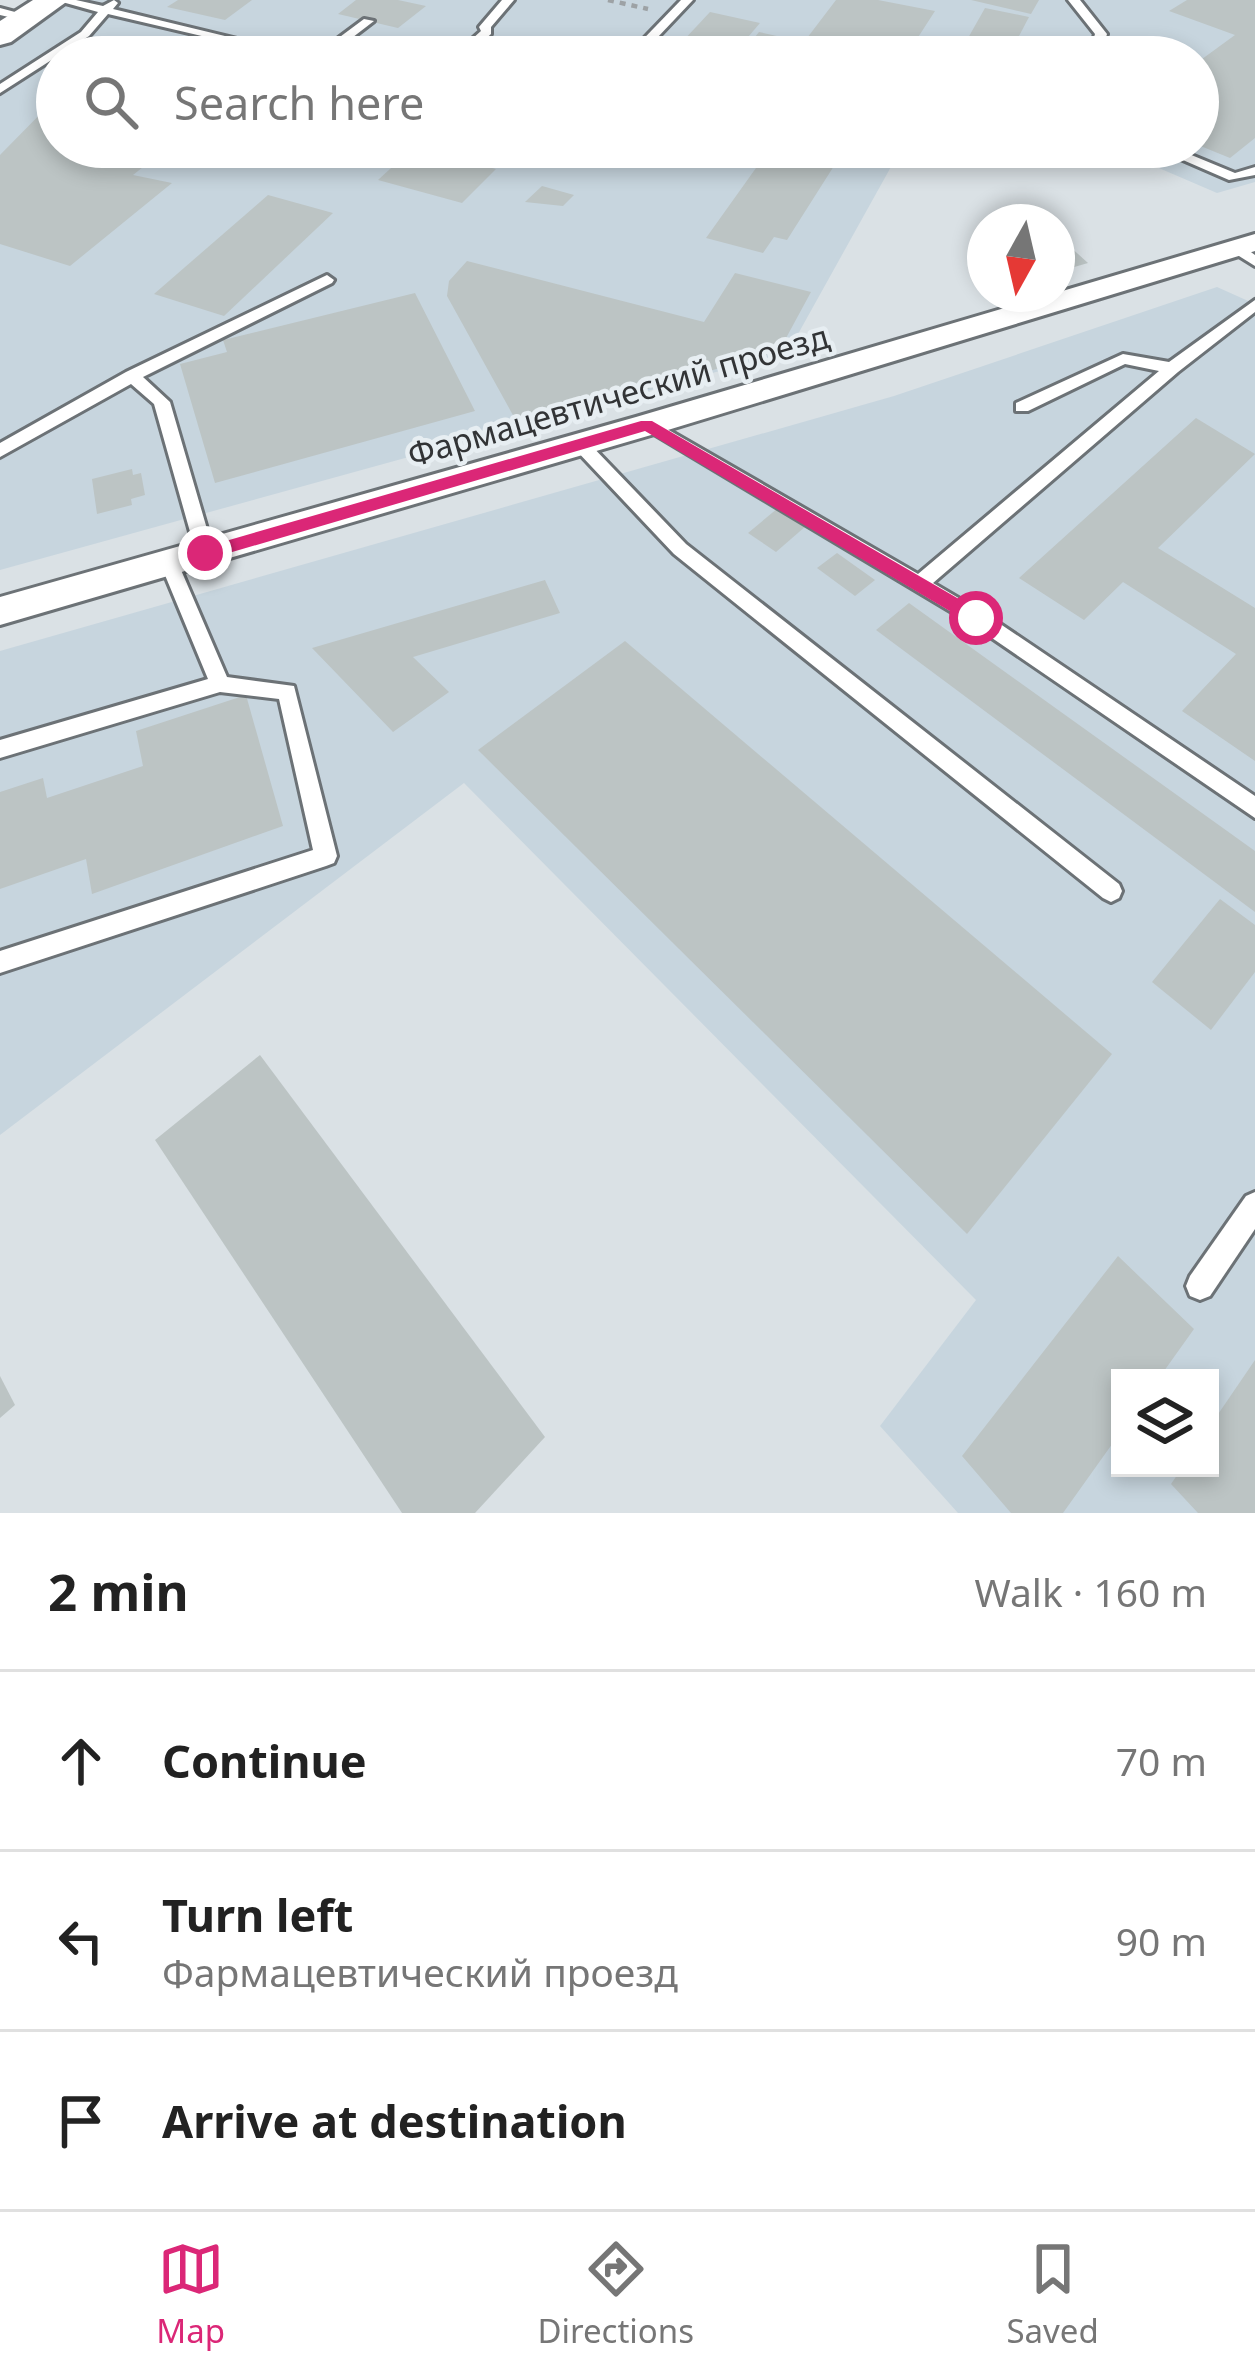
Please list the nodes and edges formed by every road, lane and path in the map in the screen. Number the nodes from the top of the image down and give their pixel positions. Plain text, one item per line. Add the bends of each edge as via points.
1 (58, 0) edge
2 (118, 0) edge
3 (508, 0) edge
4 (687, 0) edge
5 (1074, 0) edge
6 (103, 9) junction
7 (9, 21) edge
8 (368, 21) dead end
9 (82, 36) edge
10 (217, 36) edge
11 (348, 36) edge
12 (482, 36) edge
13 (652, 36) edge
14 (1100, 36) edge
15 (36, 66) edge
16 (0, 89) edge
17 (1212, 168) edge
18 (1255, 171) edge
19 (1249, 251) edge
20 (326, 280) dead end
21 (1255, 304) edge
22 (1172, 368) junction
23 (132, 376) junction
24 (1022, 407) dead end
25 (647, 425) junction
26 (580, 444) junction
27 (0, 451) edge
28 (205, 553) junction
29 (169, 563) junction
30 (919, 584) junction
31 (0, 611) edge
32 (220, 684) junction
33 (0, 748) edge
34 (1255, 808) edge
35 (1111, 890) dead end
36 (0, 962) edge
37 (1255, 1205) edge
38 (1200, 1286) dead end

1 - 6 lane
1 - 7 street
2 - 6 lane
3 - 12 lane
4 - 13 lane
5 - 14 lane
6 - 9 lane
6 - 10 lane
8 - 11 lane
15 - 16 lane
17 - 18 lane via 1234,177
19 - 25 street, Фармацевтический проезд
20 - 23 lane
21 - 22 lane
22 - 24 lane via 1123,358
22 - 30 lane
23 - 27 lane
23 - 28 lane via 163,403
25 - 26 street, Фармацевтический проезд
25 - 30 lane
26 - 28 street, Фармацевтический проезд
26 - 35 lane via 680,549
28 - 29 street, Фармацевтический проезд
29 - 31 street, Фармацевтический проезд
29 - 32 lane
30 - 34 lane
32 - 33 lane
32 - 36 lane via 287,692 326,856
37 - 38 lane

